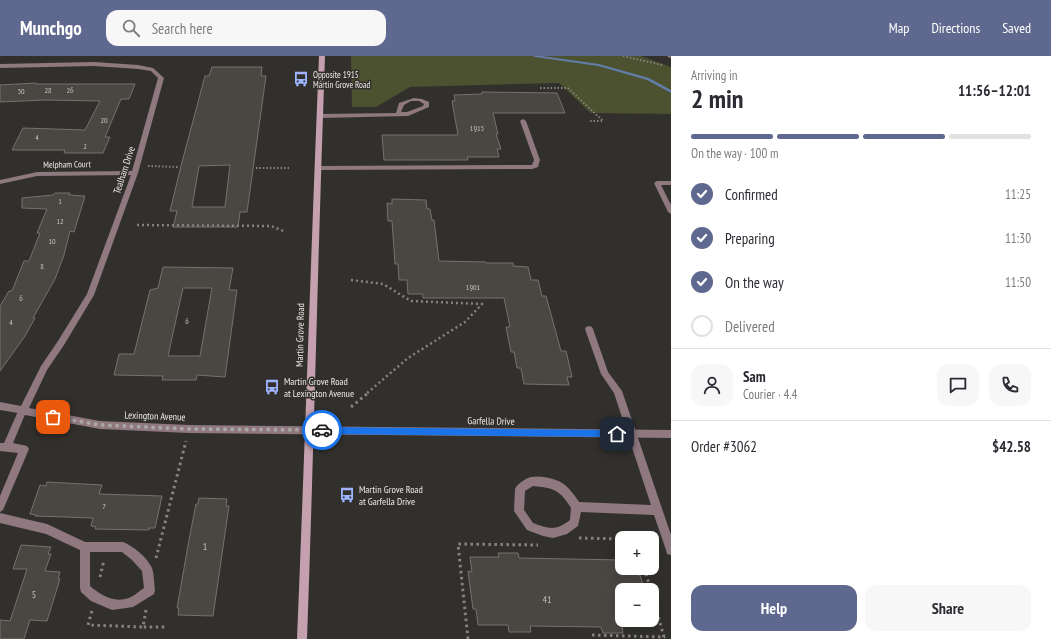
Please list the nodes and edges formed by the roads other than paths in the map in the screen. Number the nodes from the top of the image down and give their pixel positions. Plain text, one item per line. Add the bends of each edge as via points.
1 (322, 56) edge
2 (0, 66) edge
3 (398, 114) junction
4 (320, 116) junction
5 (523, 121) dead end
6 (318, 168) junction
7 (135, 169) junction
8 (0, 182) edge
9 (671, 183) edge
10 (671, 211) edge
11 (589, 329) dead end
12 (0, 406) edge
13 (22, 412) junction
14 (310, 430) junction
15 (632, 434) junction
16 (671, 434) edge
17 (4, 447) edge
18 (576, 507) junction
19 (0, 508) edge
20 (658, 510) junction
21 (0, 518) edge
22 (85, 547) junction
23 (671, 550) edge
24 (302, 639) edge

1 - 4 main road, Martin Grove Road
2 - 7 street, Tealham Drive via 94,64 147,68 158,74 161,78
3 - 3 street via 418,111 426,107 426,103 420,99 408,100 401,104
3 - 4 street
4 - 6 main road, Martin Grove Road
5 - 6 street via 537,160 536,166 532,167
6 - 14 main road, Martin Grove Road
7 - 8 street, Melpham Court via 37,174
7 - 13 street, Tealham Drive via 90,295 44,368
9 - 10 street via 657,183
11 - 15 street via 605,374 618,391
12 - 13 street, Lexington Avenue
13 - 14 street, Lexington Avenue via 100,425
13 - 17 street, Tealham Drive
14 - 15 street, Garfella Drive
14 - 24 main road, Martin Grove Road
15 - 16 street, Garfella Drive
15 - 20 street
17 - 19 street via 24,449
18 - 18 street via 565,489 552,484 532,481 520,489 519,510 530,528 551,534 565,531 575,523
18 - 20 street
20 - 23 street
21 - 22 street via 47,529
22 - 22 street via 85,588 95,597 112,605 133,602 150,590 147,569 136,556 123,547

